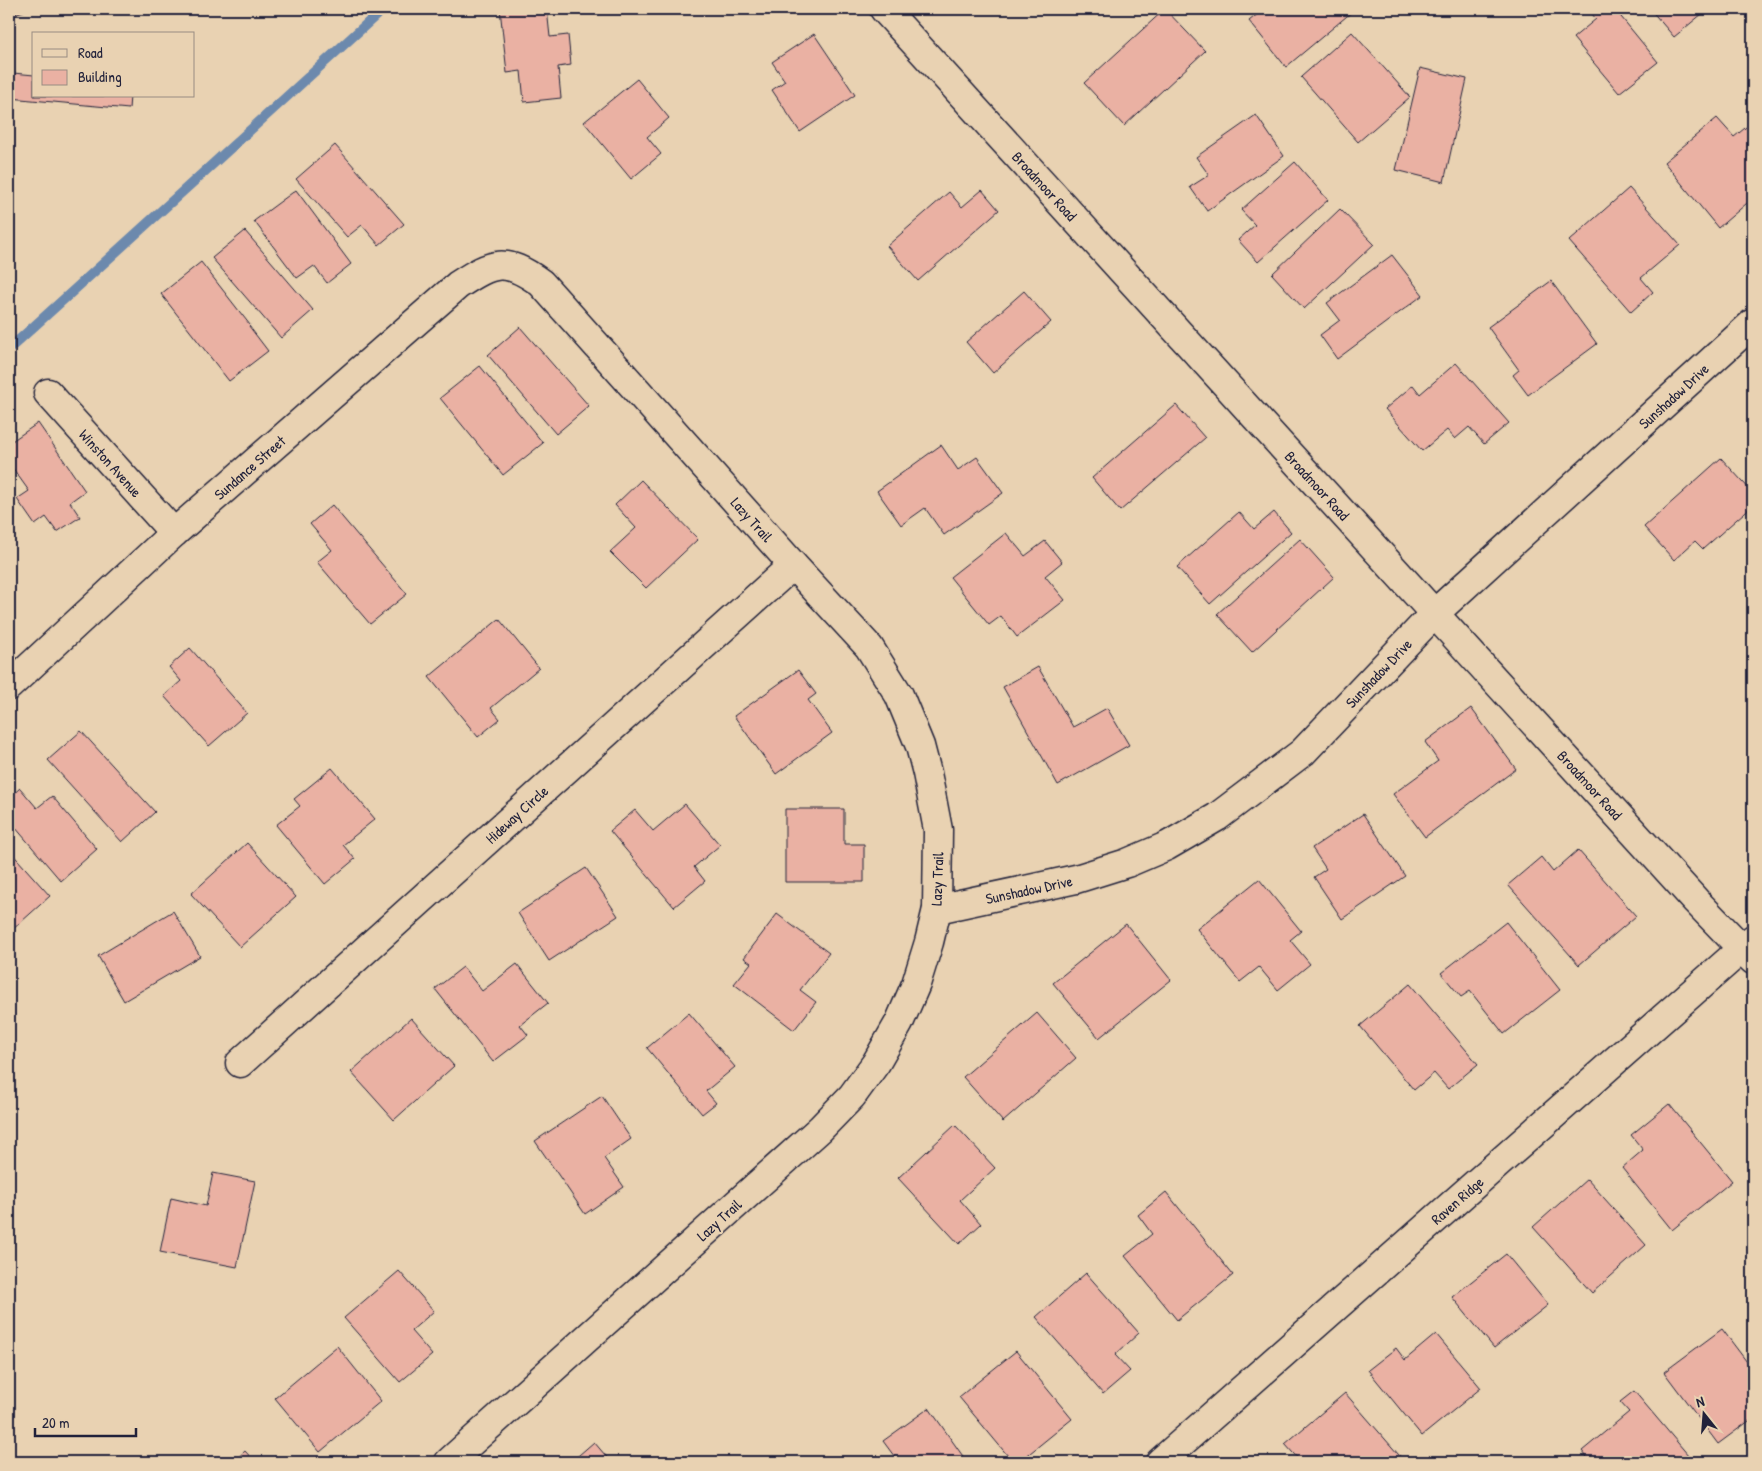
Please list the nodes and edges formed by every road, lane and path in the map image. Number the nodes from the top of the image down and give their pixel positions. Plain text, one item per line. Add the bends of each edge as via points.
1 (884, 9) edge
2 (500, 264) joint
3 (1753, 323) edge
4 (48, 393) dead end
5 (174, 533) junction
6 (793, 566) junction
7 (1434, 614) junction
8 (9, 686) edge
9 (937, 909) junction
10 (1750, 949) edge
11 (240, 1063) dead end
12 (449, 1462) edge
13 (1160, 1462) edge

1 - 7 street, Broadmoor Road
2 - 5 street, Sundance Street via 458,285
2 - 6 street, Lazy Trail via 524,271 541,282
3 - 7 street, Sunshadow Drive
4 - 5 street, Winston Avenue
5 - 8 street, Sundance Street
6 - 9 street, Lazy Trail via 869,647 899,695 910,721 928,773 938,830
6 - 11 street, Hideway Circle
7 - 9 street, Sunshadow Drive via 1303,752 1217,817 1167,846 1127,863 1076,879
7 - 10 street, Broadmoor Road via 1696,901
9 - 12 street, Lazy Trail via 916,984 903,1015 876,1064 852,1096 820,1129
10 - 13 street, Raven Ridge

